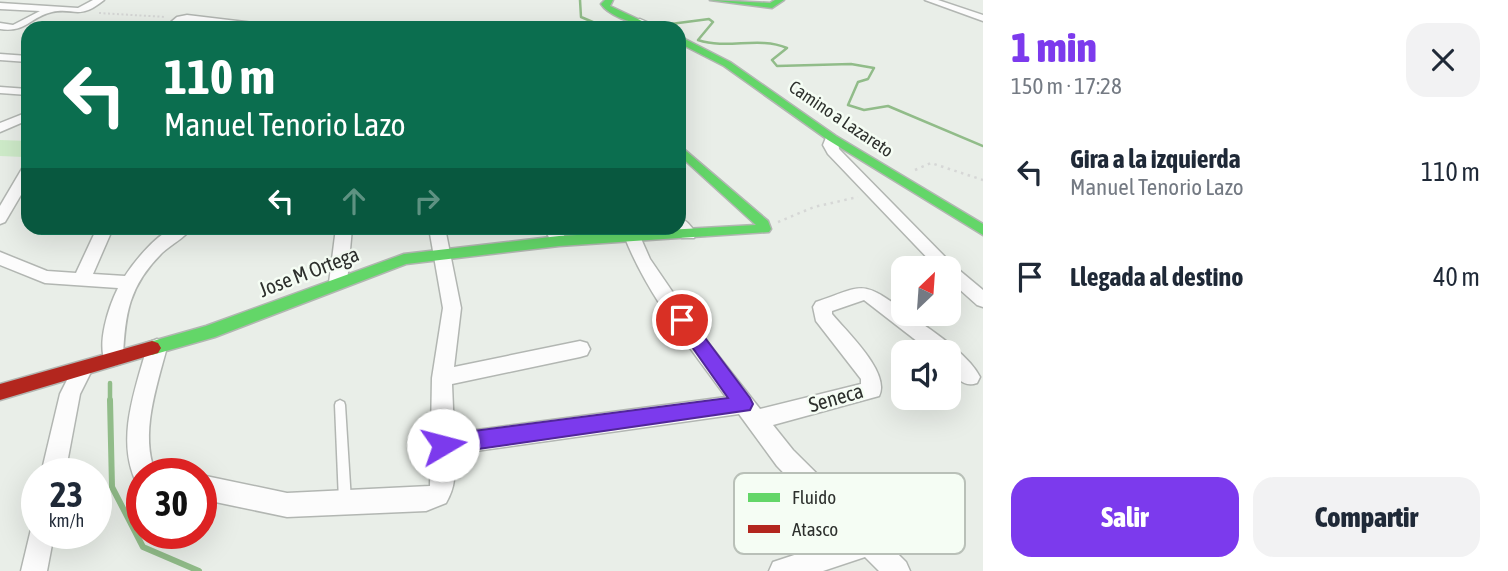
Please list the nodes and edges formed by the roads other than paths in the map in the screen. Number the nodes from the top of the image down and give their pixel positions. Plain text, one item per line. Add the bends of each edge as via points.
1 (11, 0) edge
2 (100, 0) edge
3 (609, 0) edge
4 (714, 0) edge
5 (780, 0) edge
6 (929, 0) edge
7 (0, 5) edge
8 (945, 7) junction
9 (51, 9) junction
10 (983, 18) edge
11 (26, 21) edge
12 (178, 21) edge
13 (200, 21) edge
14 (638, 21) edge
15 (21, 24) edge
16 (0, 26) edge
17 (983, 27) edge
18 (686, 43) edge
19 (0, 57) edge
20 (21, 58) edge
21 (0, 90) edge
22 (21, 92) edge
23 (21, 119) edge
24 (0, 128) edge
25 (832, 138) junction
26 (686, 155) edge
27 (21, 179) edge
28 (5, 200) edge
29 (0, 219) edge
30 (686, 228) edge
31 (983, 230) edge
32 (101, 235) edge
33 (176, 235) edge
34 (343, 235) edge
35 (439, 235) edge
36 (550, 235) edge
37 (575, 235) edge
38 (648, 235) edge
39 (633, 238) junction
40 (443, 253) junction
41 (936, 256) edge
42 (0, 258) edge
43 (82, 279) junction
44 (961, 280) edge
45 (129, 282) junction
46 (338, 283) junction
47 (983, 300) edge
48 (929, 340) edge
49 (157, 347) junction
50 (580, 349) dead end
51 (113, 358) junction
52 (961, 368) edge
53 (82, 369) junction
54 (970, 377) dead end
55 (442, 379) junction
56 (1, 392) edge
57 (340, 405) dead end
58 (749, 412) junction
59 (443, 445) junction
60 (56, 458) edge
61 (137, 458) edge
62 (799, 473) edge
63 (217, 490) edge
64 (345, 503) junction
65 (38, 549) edge
66 (836, 554) edge
67 (878, 554) edge
68 (34, 571) edge
69 (782, 571) edge
70 (897, 571) edge

1 - 7 street
2 - 9 street via 79,11
3 - 14 street via 607,8
4 - 5 street via 772,6
6 - 8 street
7 - 9 street
8 - 10 street
8 - 17 street
9 - 11 street
12 - 13 street
15 - 16 street
18 - 25 street, Camino a Lazareto via 727,64
19 - 20 street
21 - 22 street
23 - 24 street
25 - 31 street, Camino a Lazareto
25 - 41 street via 833,151
26 - 30 street, Jose M Ortega via 765,227 758,232
27 - 28 street
28 - 29 street
32 - 43 street
33 - 45 street via 143,262
34 - 46 street
35 - 40 street
36 - 40 street, Jose M Ortega
37 - 39 street, Jose M Ortega
38 - 39 street, Jose M Ortega
39 - 58 street via 642,260
40 - 46 street, Jose M Ortega via 404,259
40 - 55 street via 452,308
42 - 43 street via 45,277
43 - 45 street
44 - 47 street
45 - 51 street via 116,314
46 - 49 street, Jose M Ortega
48 - 58 street, Seneca via 864,293 822,307 823,316 867,370 872,390
49 - 51 street, Jose M Ortega
49 - 61 street via 144,396
50 - 55 street
51 - 53 street, Jose M Ortega
52 - 54 street
53 - 56 street, Jose M Ortega
53 - 60 street via 69,394
55 - 59 street
57 - 64 lane
58 - 59 street
58 - 62 street
59 - 64 street via 443,486 438,495
63 - 64 street via 287,505
65 - 68 street
66 - 69 street
67 - 70 street

